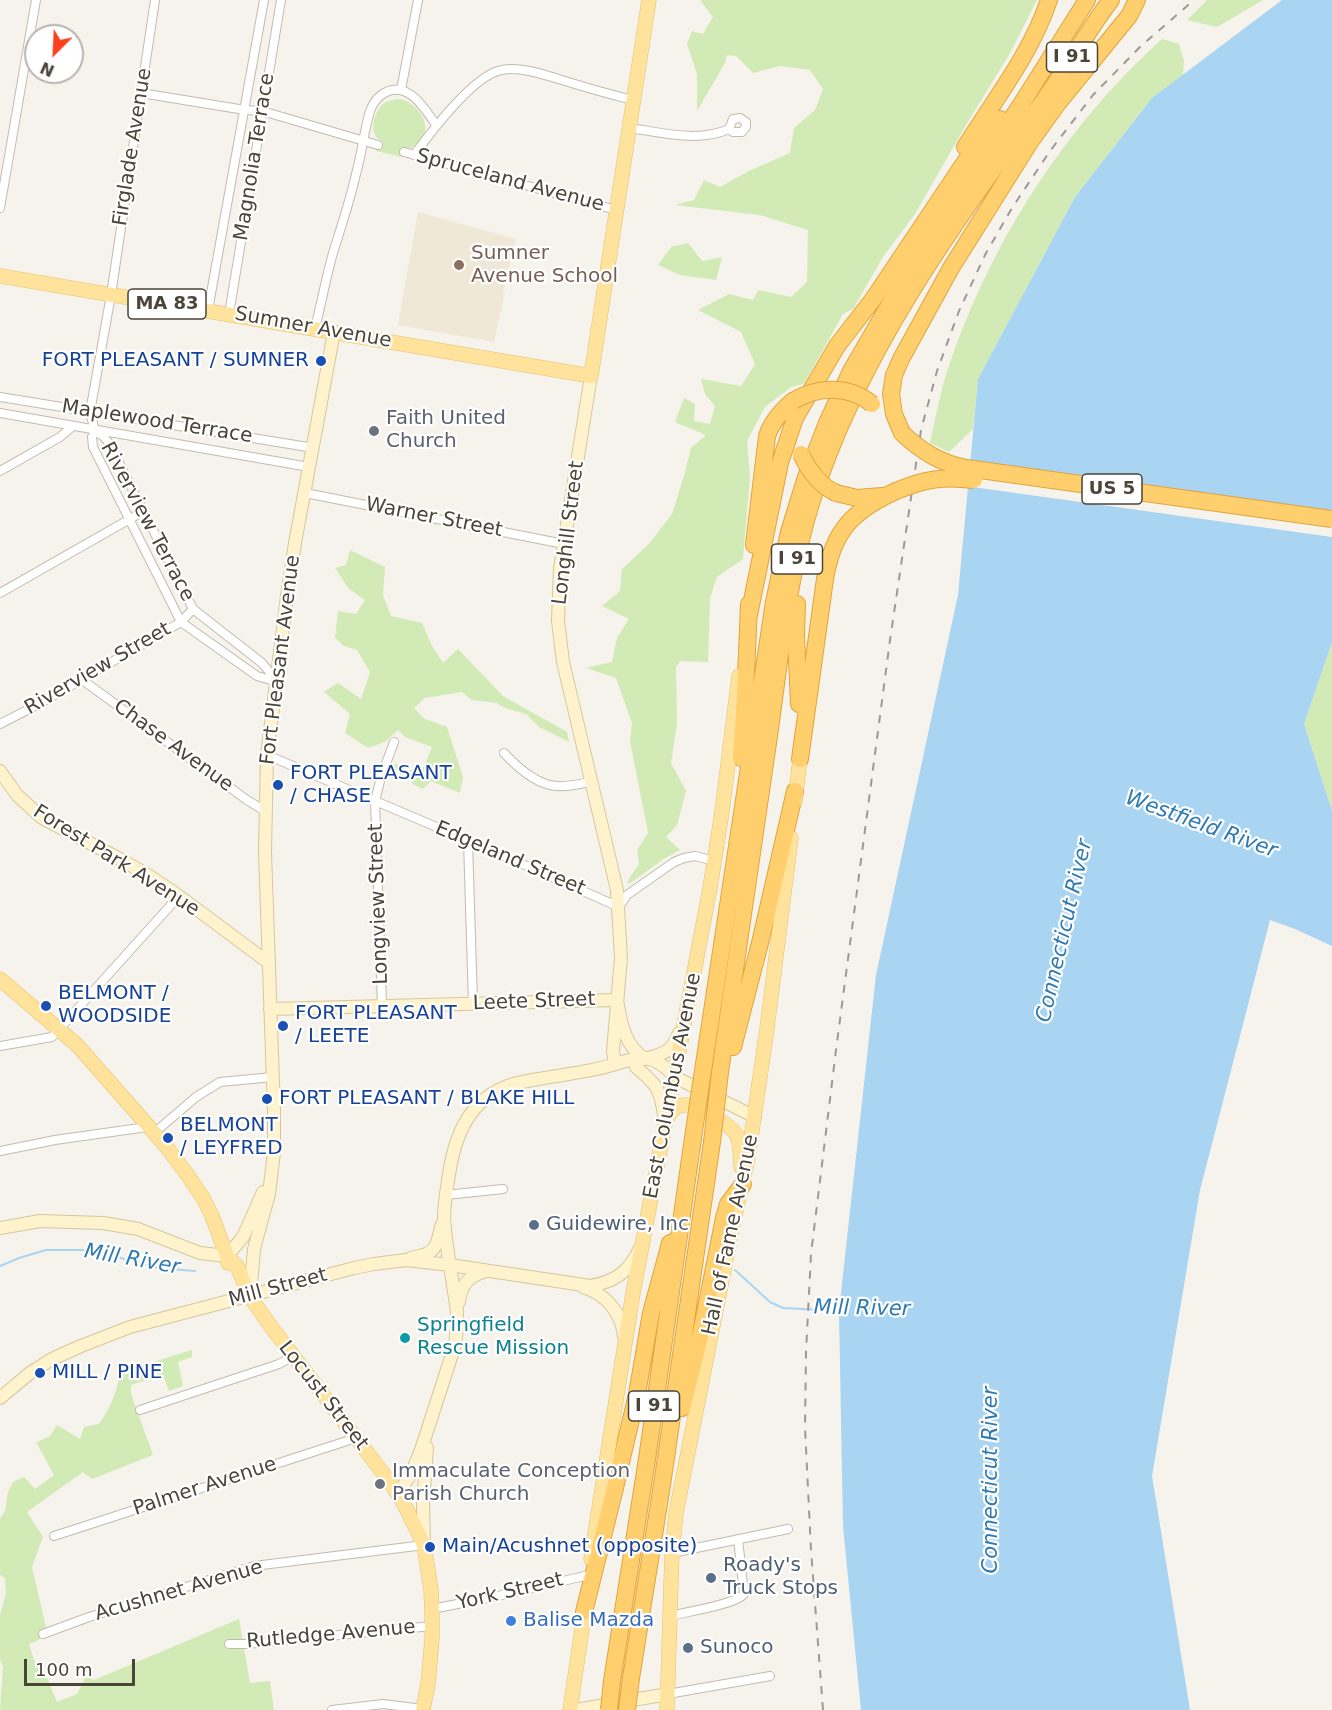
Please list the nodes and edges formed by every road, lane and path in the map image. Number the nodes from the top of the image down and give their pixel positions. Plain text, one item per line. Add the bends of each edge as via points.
1 (36, 0) edge
2 (155, 0) edge
3 (264, 0) edge
4 (281, 0) edge
5 (418, 0) edge
6 (649, 0) edge
7 (1049, 0) edge
8 (1087, 0) edge
9 (1111, 0) edge
10 (1137, 0) edge
11 (1049, 62) junction
12 (401, 90) junction
13 (141, 93) junction
14 (633, 100) junction
15 (1040, 106) junction
16 (245, 110) junction
17 (262, 111) junction
18 (436, 125) junction
19 (629, 128) junction
20 (729, 129) dead end
21 (364, 141) junction
22 (378, 145) dead end
23 (404, 152) dead end
24 (414, 155) junction
25 (0, 208) edge
26 (616, 210) junction
27 (917, 233) junction
28 (951, 268) junction
29 (0, 276) edge
30 (111, 295) junction
31 (208, 310) junction
32 (229, 314) junction
33 (315, 329) junction
34 (334, 332) junction
35 (591, 376) junction
36 (0, 397) edge
37 (799, 402) junction
38 (90, 412) junction
39 (0, 413) edge
40 (73, 426) junction
41 (94, 431) junction
42 (902, 432) junction
43 (314, 448) junction
44 (309, 467) junction
45 (0, 471) edge
46 (894, 492) junction
47 (304, 493) junction
48 (811, 502) junction
49 (144, 511) junction
50 (1332, 519) edge
51 (129, 520) junction
52 (1332, 529) edge
53 (564, 544) junction
54 (0, 592) edge
55 (193, 609) junction
56 (181, 622) junction
57 (746, 639) junction
58 (81, 679) junction
59 (278, 682) junction
60 (0, 724) edge
61 (394, 742) dead end
62 (504, 753) dead end
63 (267, 755) junction
64 (800, 759) junction
65 (0, 771) edge
66 (590, 782) junction
67 (795, 791) junction
68 (375, 801) junction
69 (265, 811) junction
70 (468, 840) junction
71 (715, 861) junction
72 (179, 896) junction
73 (728, 902) junction
74 (619, 907) junction
75 (269, 963) junction
76 (0, 979) edge
77 (617, 1000) junction
78 (473, 1004) junction
79 (382, 1007) junction
80 (270, 1010) junction
81 (687, 1014) junction
82 (60, 1029) junction
83 (0, 1046) edge
84 (641, 1063) junction
85 (615, 1064) junction
86 (723, 1073) junction
87 (273, 1077) junction
88 (675, 1077) junction
89 (755, 1117) junction
90 (666, 1122) junction
91 (151, 1129) junction
92 (0, 1151) edge
93 (271, 1171) junction
94 (742, 1184) junction
95 (686, 1187) junction
96 (503, 1189) dead end
97 (446, 1195) junction
98 (444, 1217) junction
99 (0, 1228) edge
100 (643, 1240) junction
101 (227, 1256) junction
102 (406, 1260) junction
103 (450, 1265) junction
104 (487, 1270) junction
105 (576, 1285) junction
106 (250, 1297) junction
107 (457, 1312) junction
108 (624, 1346) junction
109 (293, 1356) junction
110 (0, 1398) edge
111 (140, 1410) dead end
112 (430, 1426) junction
113 (356, 1438) junction
114 (662, 1485) junction
115 (398, 1494) junction
116 (788, 1529) dead end
117 (54, 1536) dead end
118 (738, 1539) junction
119 (424, 1545) junction
120 (672, 1553) junction
121 (589, 1575) junction
122 (432, 1609) junction
123 (584, 1612) junction
124 (670, 1616) junction
125 (432, 1626) junction
126 (43, 1634) dead end
127 (229, 1644) dead end
128 (770, 1676) dead end
129 (668, 1694) junction
130 (423, 1709) edge
131 (332, 1710) edge
132 (570, 1710) edge
133 (576, 1710) edge
134 (609, 1710) edge
135 (627, 1710) edge
136 (667, 1710) edge

1 - 25 street
2 - 13 street, Firglade Avenue
3 - 16 street, Magnolia Terrace
4 - 17 street, Magnolia Terrace
5 - 12 street
6 - 14 main road, Longhill Street
7 - 27 highway via 1025,54 963,150
8 - 11 highway, I 91
9 - 15 highway, I 91
10 - 28 highway via 1030,142
11 - 27 highway, US 5 via 973,152
11 - 73 highway, I 91 via 894,295 851,371 813,456 779,574
12 - 18 street via 418,100
12 - 21 street via 388,92 375,101
13 - 16 street
13 - 30 street, Firglade Avenue
14 - 18 street via 529,71 502,70 478,82
14 - 19 main road, Longhill Street
15 - 28 highway, US 5
15 - 48 highway, I 91 via 928,264 890,325 843,422
16 - 17 street
16 - 31 street, Magnolia Terrace
17 - 21 street
17 - 32 street, Magnolia Terrace
18 - 24 street
19 - 20 street via 690,136
19 - 26 main road, Longhill Street
21 - 22 street
21 - 33 street
23 - 24 street, Spruceland Avenue
24 - 26 street, Spruceland Avenue
26 - 35 main road, Longhill Street
27 - 37 highway, US 5
28 - 42 highway, US 5 via 894,375 891,404
29 - 30 main road, Sumner Avenue / MA 83
30 - 31 main road, Sumner Avenue / MA 83
30 - 38 street, Firglade Avenue
31 - 32 main road, Sumner Avenue / MA 83
32 - 33 main road, Sumner Avenue / MA 83
33 - 34 main road, Sumner Avenue / MA 83
34 - 35 main road, Sumner Avenue / MA 83
34 - 43 street, Fort Pleasant Avenue
35 - 53 street, Longhill Street
36 - 38 street, Maplewood Terrace
37 - 42 highway, bridge via 816,391 854,393 873,404
37 - 46 highway, US 5, bridge via 797,432 801,454 817,479 836,493 851,497
37 - 57 highway via 774,421 766,442
38 - 41 street
38 - 43 street, Maplewood Terrace
39 - 40 street, Maplewood Terrace
40 - 41 street, Maplewood Terrace
40 - 45 street
41 - 44 street, Maplewood Terrace
41 - 49 street, Riverview Terrace via 109,443
41 - 51 street, Riverview Terrace via 93,447
42 - 50 highway, US 5, bridge via 929,455 966,468
43 - 44 street, Fort Pleasant Avenue
44 - 47 street, Fort Pleasant Avenue
46 - 52 highway, US 5, bridge via 932,478 956,478
46 - 64 highway via 850,521 831,549
47 - 53 street, Warner Street
47 - 59 street, Fort Pleasant Avenue
48 - 64 highway via 796,607
48 - 86 highway, I 91 via 786,614
49 - 51 street
49 - 55 street, Riverview Terrace
51 - 54 street
51 - 56 street, Riverview Terrace
53 - 66 street, Longhill Street via 559,588 560,642
55 - 56 street, Riverview Street
55 - 59 street, Riverview Terrace via 262,663
56 - 58 street, Riverview Street
56 - 59 street, Riverview Terrace via 257,676
57 - 71 main road, East Columbus Avenue
57 - 73 highway via 746,693
58 - 60 street, Riverview Street
58 - 69 street, Chase Avenue
59 - 63 street, Fort Pleasant Avenue
61 - 68 street, Longview Street
62 - 66 street via 531,776 550,785
63 - 68 street, Edgeland Street
63 - 69 street, Fort Pleasant Avenue
64 - 67 main road, Hall of Fame Avenue
65 - 72 street, Forest Park Avenue via 22,801 42,818 122,860
66 - 74 street, Longhill Street
67 - 86 highway via 760,943
67 - 89 main road, Hall of Fame Avenue
68 - 70 street, Edgeland Street
68 - 79 street, Longview Street
69 - 75 street, Fort Pleasant Avenue
70 - 74 street, Edgeland Street
70 - 78 street
71 - 74 street via 695,856 674,862 627,895
71 - 81 main road, East Columbus Avenue
72 - 75 street, Forest Park Avenue
72 - 82 street
73 - 95 highway, I 91, bridge
74 - 77 street, Longhill Street via 621,958
75 - 80 street, Fort Pleasant Avenue
76 - 82 main road, Locust Street
77 - 78 street, Leete Street
77 - 84 street via 622,1030
77 - 85 street, Longhill Street
78 - 79 street, Leete Street
79 - 80 street, Leete Street
80 - 87 street, Fort Pleasant Avenue
81 - 84 street via 673,1047
81 - 88 main road, East Columbus Avenue
82 - 83 street via 49,1039
82 - 91 main road, Locust Street
84 - 85 street via 632,1058
84 - 88 street via 665,1067
84 - 90 street via 660,1092
85 - 97 street via 505,1087 489,1096 459,1132
86 - 114 highway, I 91, bridge
87 - 91 street via 219,1082
87 - 93 street, Fort Pleasant Avenue
88 - 89 street
88 - 90 main road, East Columbus Avenue
89 - 94 main road, Hall of Fame Avenue
90 - 94 main road via 674,1109 687,1105 727,1124 738,1139
90 - 100 main road, East Columbus Avenue
91 - 92 street
91 - 101 main road, Locust Street via 202,1198
93 - 101 street, Fort Pleasant Avenue via 243,1237
93 - 106 street, Fort Pleasant Avenue via 254,1249
94 - 114 highway via 728,1204 724,1218 698,1348
94 - 120 main road, Hall of Fame Avenue via 680,1486
95 - 123 highway via 658,1284 637,1394
95 - 134 highway, I 91, bridge
96 - 97 street
97 - 98 street
98 - 102 street via 434,1248
98 - 103 street
99 - 101 street via 40,1221 103,1222 138,1229 200,1253
100 - 105 street, Mill Street via 623,1274 603,1284
100 - 108 main road, East Columbus Avenue
101 - 106 main road, Locust Street via 237,1266
102 - 103 street, Mill Street
102 - 106 street, Mill Street via 354,1268
103 - 104 street, Mill Street
103 - 107 street
104 - 105 street, Mill Street
104 - 107 street via 465,1283
105 - 108 street, Mill Street via 596,1292 616,1310
106 - 109 main road, Locust Street
106 - 110 street, Mill Street via 153,1320 81,1346 30,1373
107 - 112 street via 455,1345
108 - 121 main road, East Columbus Avenue
109 - 111 street
109 - 113 main road, Locust Street
112 - 115 street via 414,1468
112 - 119 street via 423,1495
113 - 115 main road, Locust Street
113 - 117 street, Palmer Avenue
114 - 135 highway, I 91, bridge
115 - 119 main road, Locust Street
116 - 118 street
118 - 120 street
118 - 124 street via 744,1594 740,1599
119 - 122 main road, Locust Street
119 - 126 street, Acushnet Avenue via 247,1568
120 - 124 main road, Hall of Fame Avenue
121 - 122 street, York Street
121 - 123 main road, East Columbus Avenue
122 - 125 main road, Locust Street
123 - 132 main road, East Columbus Avenue
124 - 129 main road, Hall of Fame Avenue
125 - 127 street, Rutledge Avenue
125 - 130 main road, Locust Street
128 - 129 street
129 - 133 street
129 - 136 main road, Hall of Fame Avenue
130 - 131 street via 383,1704

